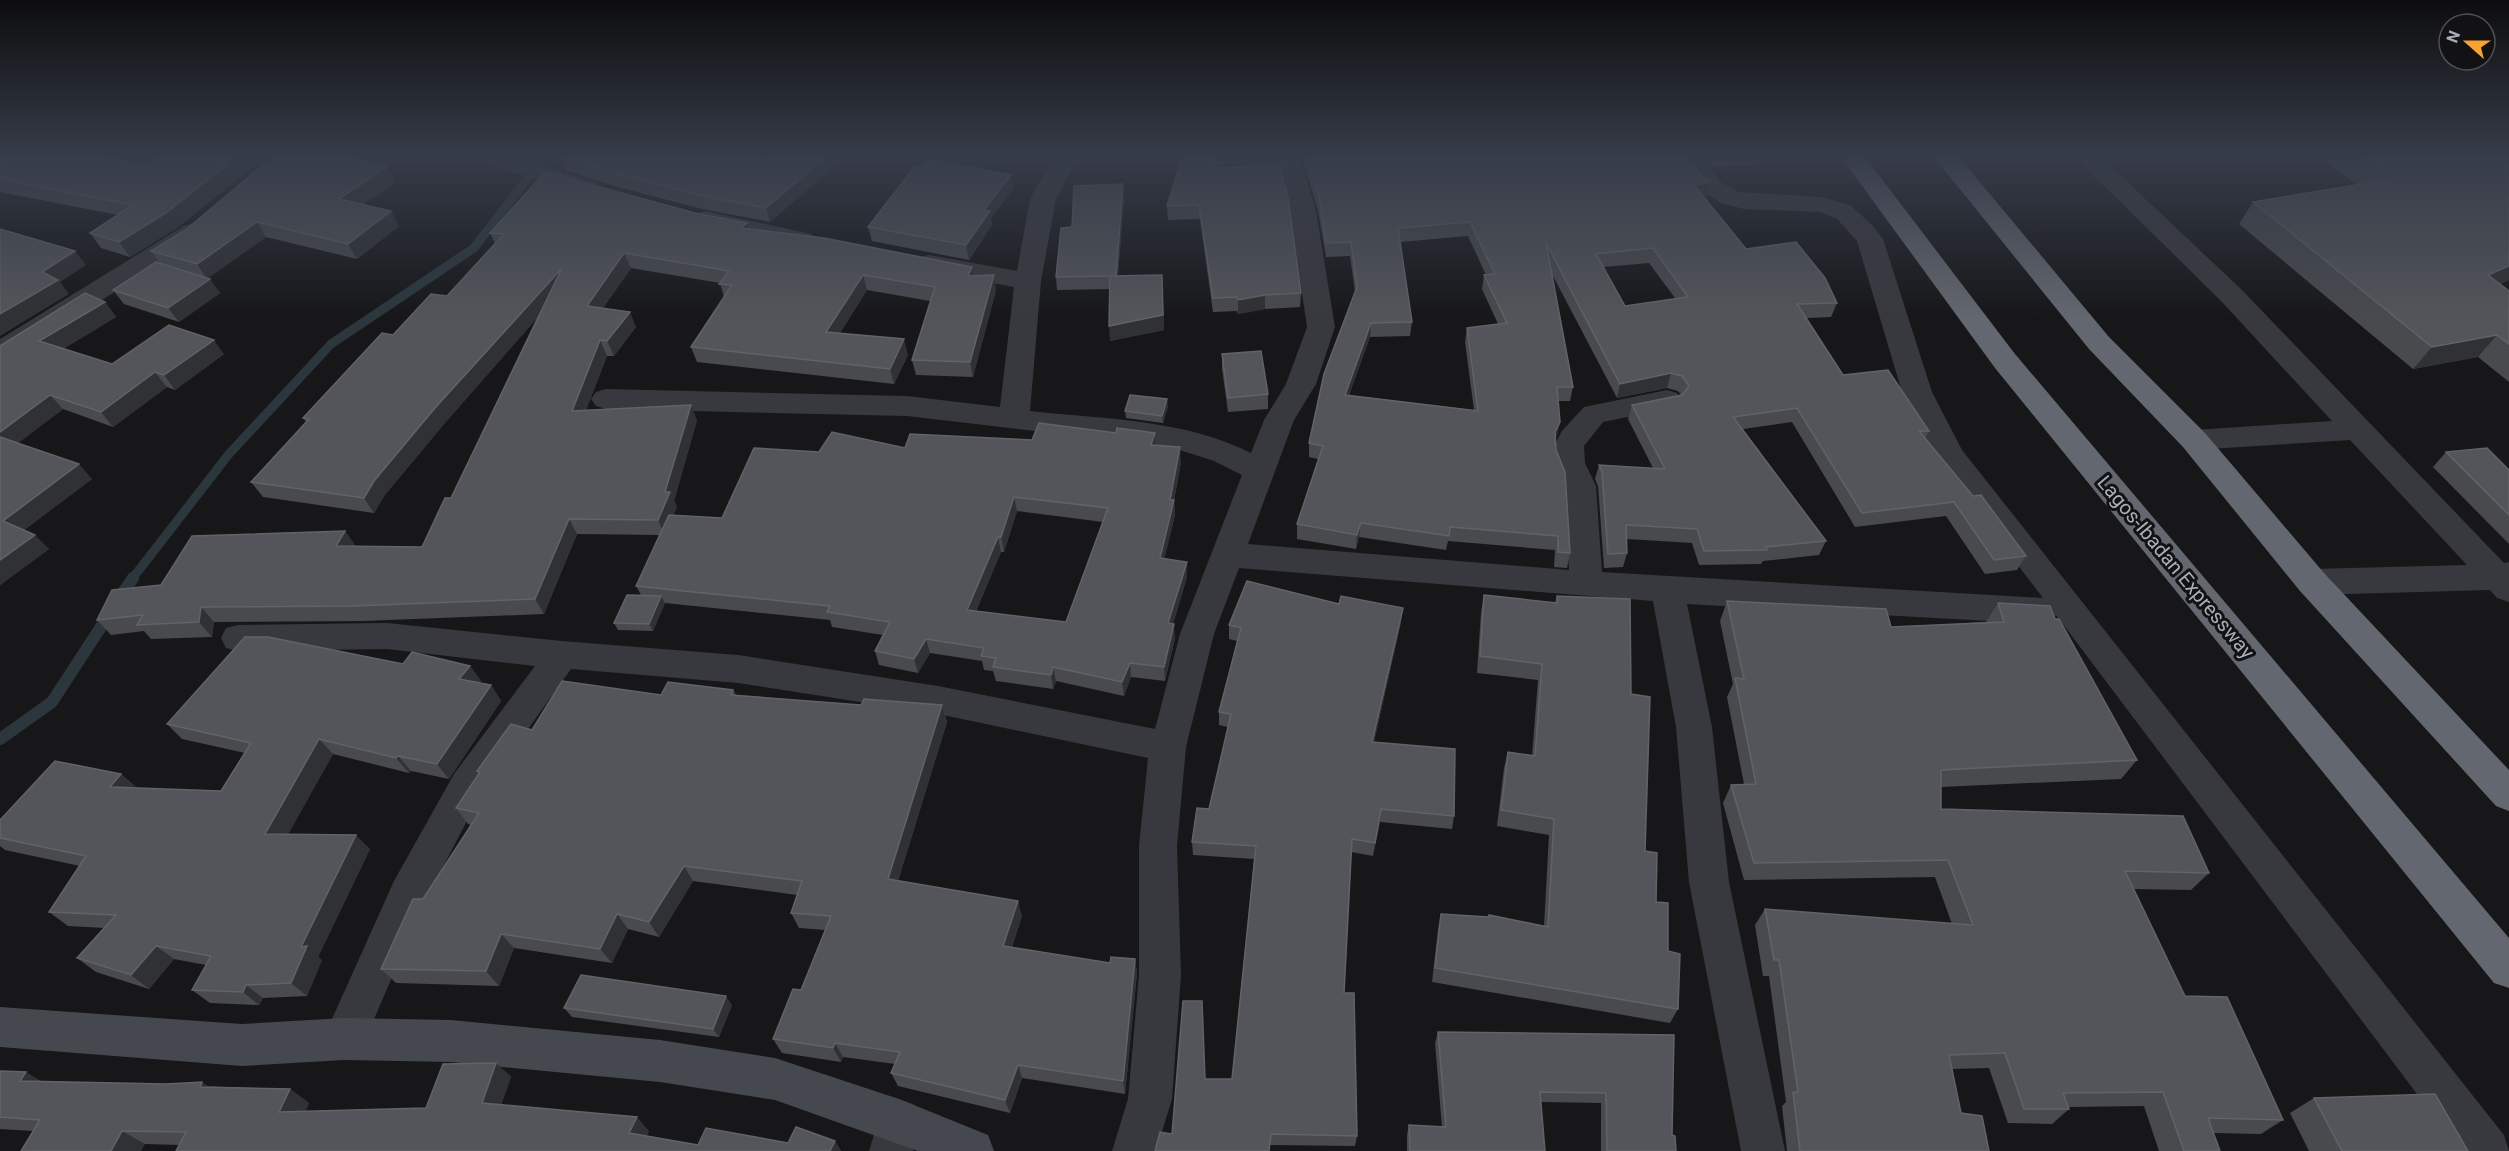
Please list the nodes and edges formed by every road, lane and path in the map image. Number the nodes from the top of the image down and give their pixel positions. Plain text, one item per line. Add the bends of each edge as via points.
1 (1041, 211) edge
2 (1303, 211) edge
3 (1840, 211) edge
4 (1893, 211) edge
5 (1990, 211) edge
6 (2143, 211) edge
7 (678, 212) edge
8 (213, 214) edge
9 (831, 245) edge
10 (900, 258) edge
11 (1028, 281) junction
12 (0, 352) edge
13 (606, 399) dead end
14 (1666, 400) edge
15 (1014, 419) junction
16 (2360, 429) junction
17 (2194, 440) junction
18 (1260, 471) junction
19 (1229, 555) junction
20 (2506, 580) edge
21 (1586, 582) junction
22 (2312, 582) junction
23 (1668, 590) junction
24 (2072, 612) junction
25 (238, 638) dead end
26 (562, 655) junction
27 (1168, 747) junction
28 (2509, 795) edge
29 (2509, 969) edge
30 (0, 1027) edge
31 (344, 1039) junction
32 (895, 1136) edge
33 (972, 1151) edge
34 (1134, 1151) edge
35 (1763, 1151) edge
36 (2488, 1151) edge

1 - 11 street
2 - 18 street via 1321,327 1301,384 1279,420
3 - 24 street via 1870,239 1917,392 1950,456
4 - 29 highway, Lagos-Ibadan Expressway via 2005,361
5 - 17 highway via 2099,343
6 - 16 street
7 - 9 street
8 - 12 street via 187,236
10 - 11 street
11 - 15 street
13 - 15 street via 907,406
14 - 21 street via 1594,414 1577,430 1569,446 1570,463 1580,486
15 - 18 street via 1171,437 1225,453
16 - 17 street
16 - 20 street
17 - 22 highway
18 - 19 street
19 - 21 street
19 - 27 street via 1197,634
20 - 22 street
21 - 23 street
22 - 28 highway
23 - 24 street
23 - 35 street via 1694,727 1709,882
24 - 36 street
25 - 26 street via 387,636
26 - 27 street via 738,669 938,700
26 - 31 street via 467,785 408,894
27 - 34 street via 1158,846 1160,975 1150,1099
30 - 31 street via 242,1045
31 - 32 street via 451,1041 660,1061 775,1079
32 - 33 street

